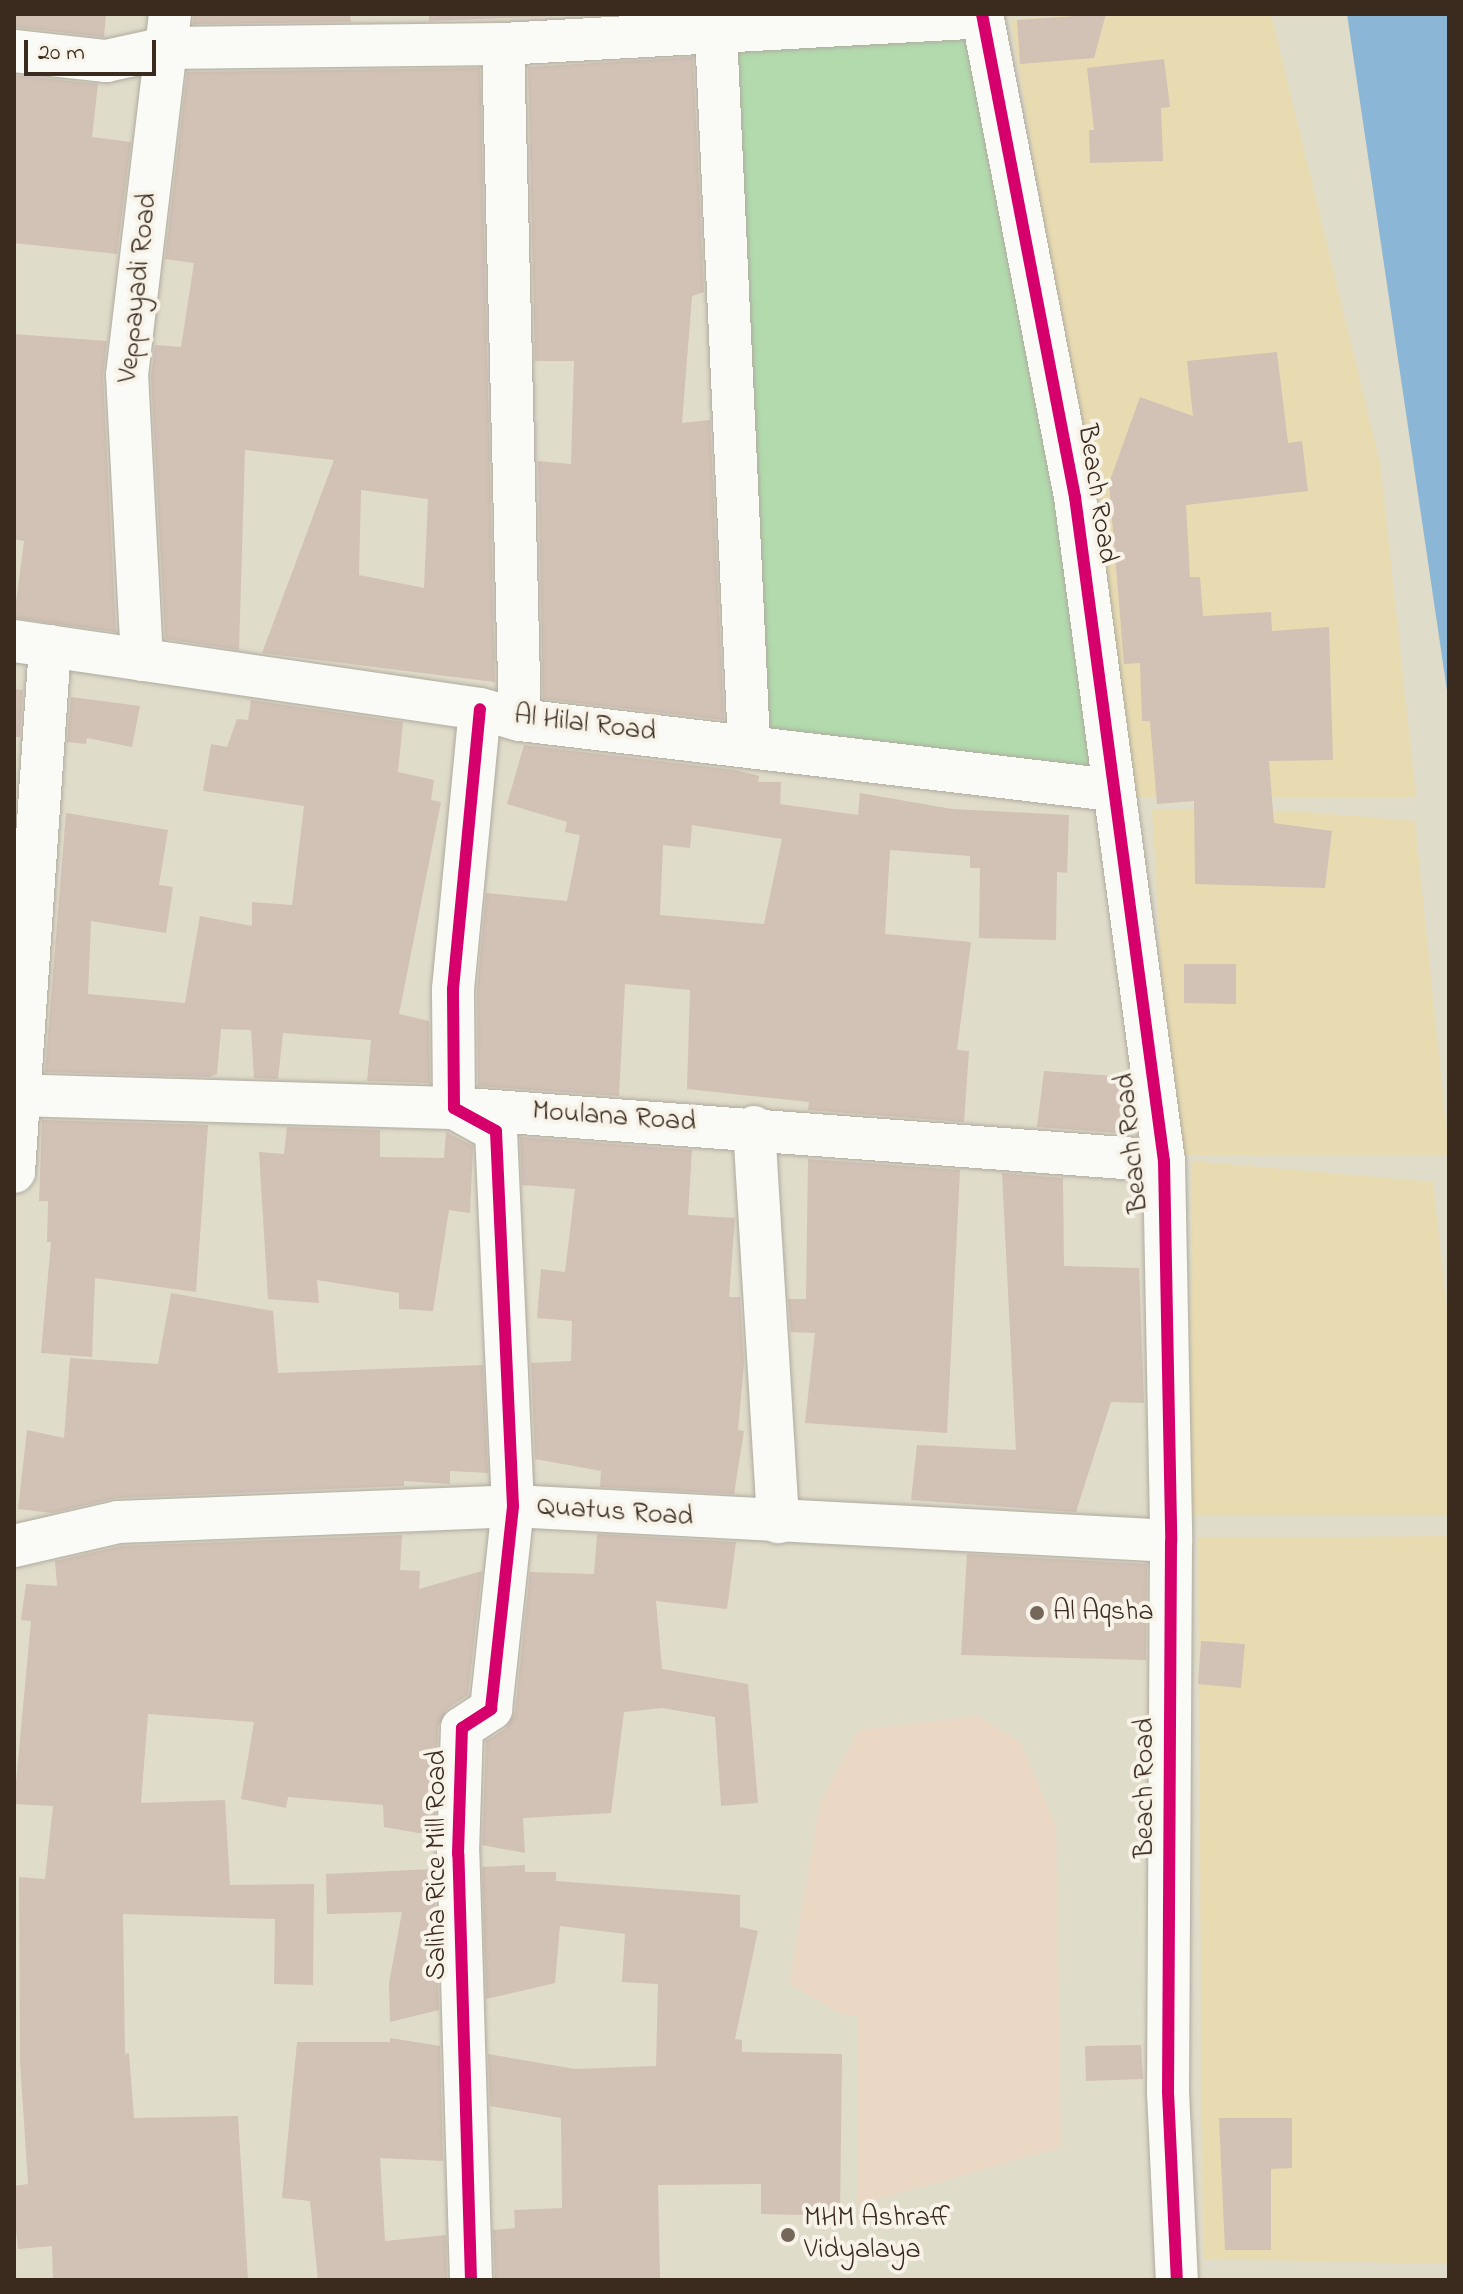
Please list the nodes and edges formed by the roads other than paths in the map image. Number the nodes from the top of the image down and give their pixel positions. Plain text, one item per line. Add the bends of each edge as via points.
1 (982, 15) edge
2 (168, 31) edge
3 (716, 33) junction
4 (503, 44) junction
5 (14, 51) edge
6 (32, 643) edge
7 (142, 660) junction
8 (480, 709) junction
9 (520, 720) junction
10 (749, 744) junction
11 (1111, 790) junction
12 (16, 1095) edge
13 (454, 1108) junction
14 (754, 1127) junction
15 (1164, 1161) junction
16 (14, 1172) edge
17 (513, 1506) junction
18 (778, 1522) junction
19 (1171, 1541) junction
20 (14, 1546) edge
21 (471, 2280) edge
22 (1177, 2280) edge

1 - 3 street
1 - 11 street, Beach Road via 1075,497
2 - 4 street
2 - 5 street via 106,61
2 - 7 street, Veppayadi Road via 127,375
3 - 4 street
3 - 10 street
4 - 9 street
6 - 7 street, Al Hilal Road
6 - 12 street
7 - 8 street, Al Hilal Road
8 - 9 street, Al Hilal Road
8 - 13 street via 453,989
9 - 10 street, Al Hilal Road
10 - 11 street, Al Hilal Road
11 - 15 street, Beach Road
12 - 13 street, Moulana Road
12 - 16 street
13 - 14 street, Moulana Road
13 - 17 street, Saliha Rice Mill Road via 496,1131
14 - 15 street, Moulana Road
14 - 18 street
15 - 19 street, Beach Road
17 - 18 street, Quatus Road
17 - 20 street, Quatus Road via 118,1522
17 - 21 street, Saliha Rice Mill Road via 491,1709 462,1728 458,1854
18 - 19 street, Quatus Road
19 - 22 street, Beach Road via 1168,2092

